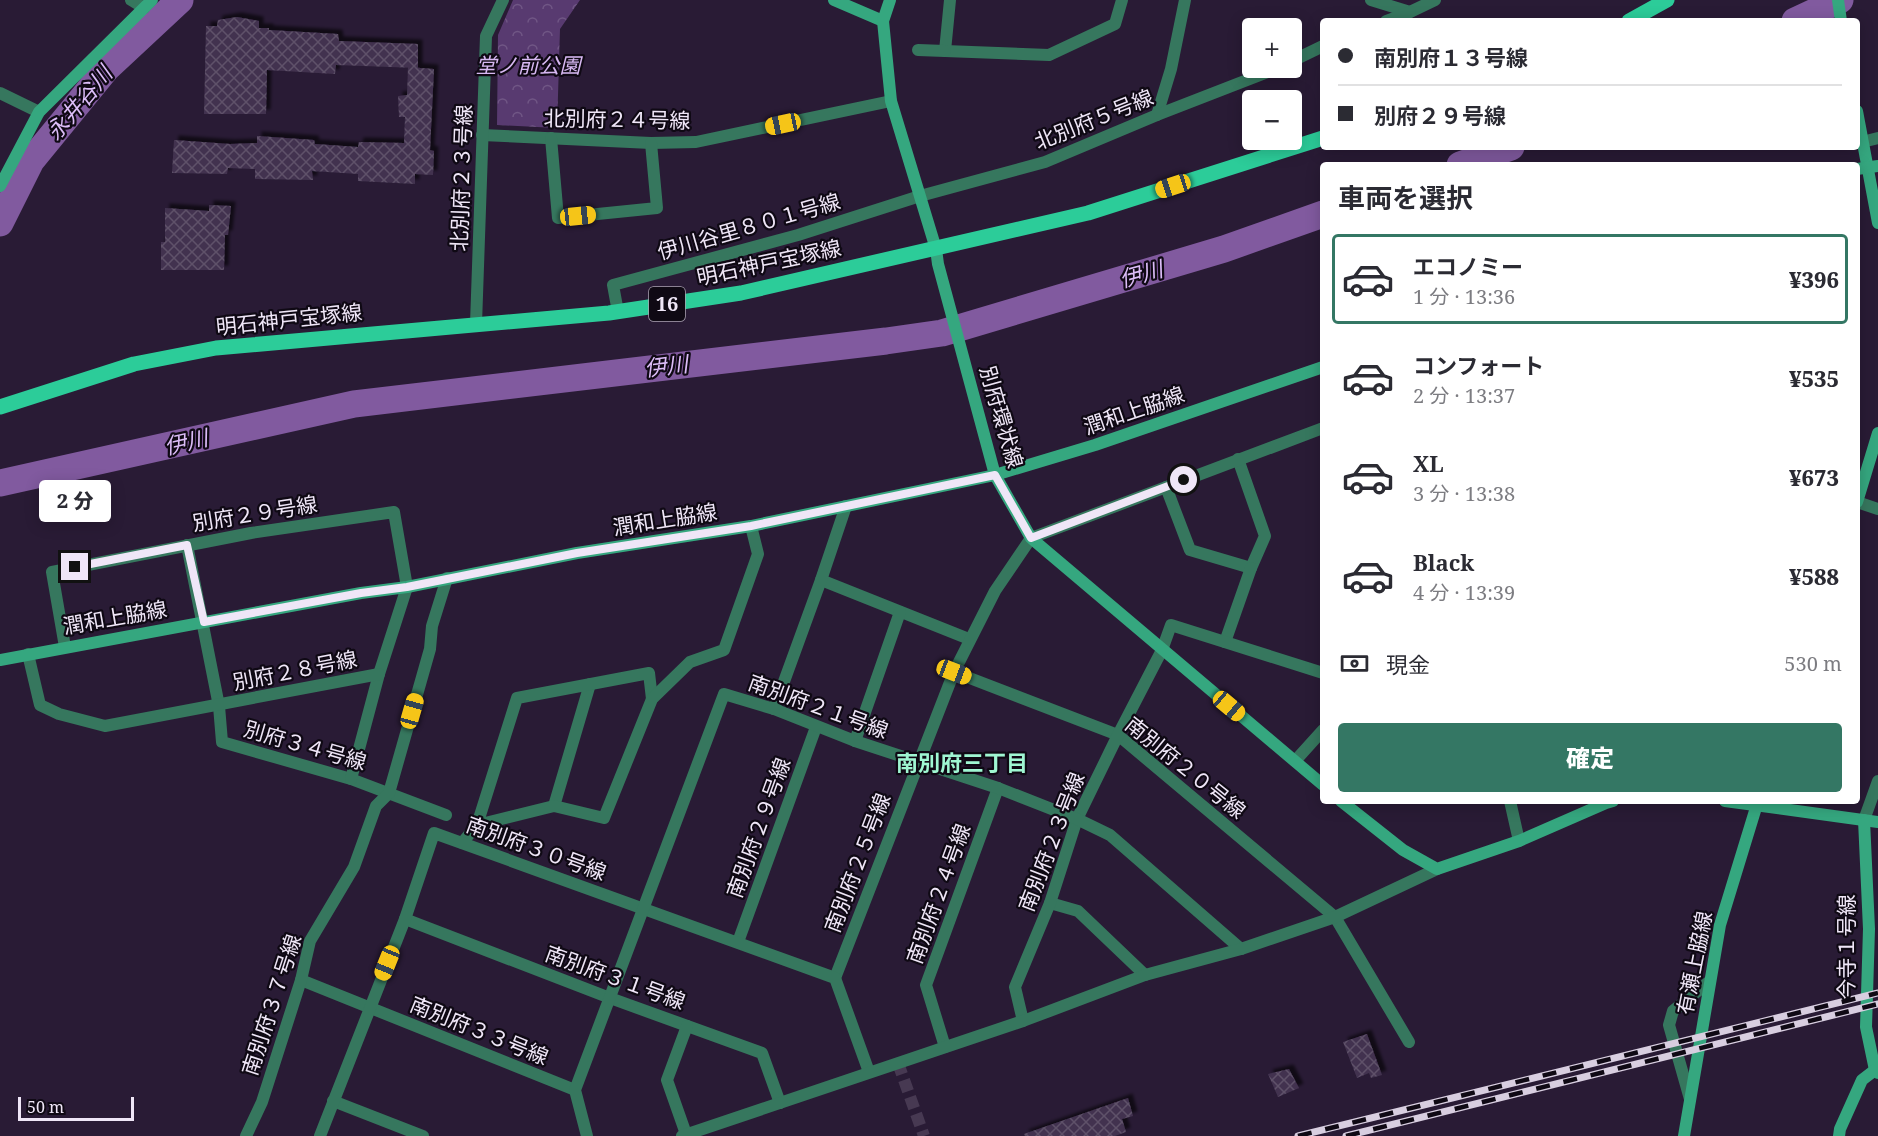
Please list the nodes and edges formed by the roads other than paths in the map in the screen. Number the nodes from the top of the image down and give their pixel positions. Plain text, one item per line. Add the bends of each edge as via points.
1 (131, 0) edge
2 (503, 0) edge
3 (834, 0) edge
4 (890, 0) edge
5 (950, 0) edge
6 (1122, 0) edge
7 (1185, 0) edge
8 (1371, 0) edge
9 (1434, 0) edge
10 (1667, 0) edge
11 (1838, 0) edge
12 (148, 4) edge
13 (1410, 12) junction
14 (1394, 18) edge
15 (1634, 18) edge
16 (1841, 18) edge
17 (883, 21) junction
18 (1320, 47) edge
19 (918, 50) dead end
20 (945, 51) junction
21 (1302, 56) edge
22 (1252, 78) edge
23 (0, 93) edge
24 (891, 101) junction
25 (39, 112) junction
26 (1157, 115) junction
27 (1860, 130) edge
28 (482, 135) junction
29 (551, 138) junction
30 (1878, 138) edge
31 (1320, 139) edge
32 (1862, 142) junction
33 (651, 143) junction
34 (1867, 167) edge
35 (0, 186) edge
36 (920, 196) junction
37 (1878, 223) edge
38 (937, 256) junction
39 (618, 312) junction
40 (476, 324) junction
41 (1320, 371) edge
42 (0, 406) edge
43 (1320, 429) edge
44 (1878, 433) edge
45 (1238, 459) junction
46 (995, 475) junction
47 (1166, 487) junction
48 (1860, 492) edge
49 (1860, 503) edge
50 (846, 506) junction
51 (1878, 509) edge
52 (751, 526) junction
53 (1031, 538) junction
54 (187, 545) junction
55 (1251, 568) junction
56 (447, 578) junction
57 (821, 580) junction
58 (407, 587) junction
59 (900, 612) junction
60 (204, 622) junction
61 (969, 639) junction
62 (1225, 642) junction
63 (65, 647) junction
64 (1162, 650) junction
65 (28, 654) junction
66 (0, 660) edge
67 (954, 672) junction
68 (1320, 672) edge
69 (379, 674) junction
70 (590, 684) junction
71 (652, 699) junction
72 (219, 705) junction
73 (774, 709) junction
74 (816, 727) junction
75 (1320, 733) edge
76 (1118, 735) junction
77 (855, 741) junction
78 (1295, 761) junction
79 (918, 763) junction
80 (351, 779) junction
81 (1320, 782) edge
82 (1878, 782) edge
83 (998, 788) junction
84 (389, 793) junction
85 (1345, 804) edge
86 (1511, 804) edge
87 (1602, 804) edge
88 (1757, 804) edge
89 (1763, 804) edge
90 (554, 806) junction
91 (446, 814) dead end
92 (1077, 819) junction
93 (1864, 820) junction
94 (1878, 822) edge
95 (477, 825) junction
96 (1519, 841) junction
97 (462, 843) junction
98 (1437, 869) junction
99 (1050, 903) junction
100 (643, 908) junction
101 (1335, 917) junction
102 (405, 919) junction
103 (1874, 927) edge
104 (738, 942) junction
105 (1241, 949) junction
106 (1145, 975) junction
107 (835, 978) junction
108 (301, 980) junction
109 (1710, 981) junction
110 (610, 998) junction
111 (369, 1008) junction
112 (1023, 1021) junction
113 (687, 1026) junction
114 (1409, 1042) dead end
115 (945, 1047) junction
116 (1876, 1071) edge
117 (869, 1072) junction
118 (576, 1090) junction
119 (1690, 1099) junction
120 (333, 1101) junction
121 (780, 1103) junction
122 (684, 1135) edge
123 (246, 1136) edge
124 (320, 1136) edge
125 (421, 1136) edge
126 (587, 1136) edge
127 (1684, 1136) edge
128 (1839, 1136) edge

1 - 12 street
2 - 28 street, 北別府２３号線 via 486,36
3 - 17 street
4 - 17 street, 別府環状線
5 - 20 street
6 - 20 street via 1115,24 1049,55
7 - 26 street
8 - 13 street
9 - 13 street
10 - 15 main road
11 - 16 street
12 - 25 street
13 - 14 street
17 - 24 street, 別府環状線
18 - 21 street
19 - 20 street
22 - 26 street, 北別府５号線
23 - 25 street
24 - 33 street, 北別府２４号線 via 696,142
24 - 36 street, 別府環状線
25 - 35 street
26 - 36 street, 北別府５号線 via 1045,162
27 - 32 street
28 - 29 street, 北別府２４号線
28 - 40 street, 北別府２３号線
29 - 33 street, 北別府２４号線
29 - 33 street via 558,218 657,208
30 - 32 street
31 - 38 main road, 明石神戸宝塚線 / 16 via 1088,213
32 - 34 street
34 - 37 street
36 - 38 street, 別府環状線
36 - 39 street, 伊川谷里８０１号線 via 798,235 613,285
38 - 39 main road, 明石神戸宝塚線 / 16
38 - 46 street, 別府環状線
39 - 40 main road, 明石神戸宝塚線 / 16
40 - 42 main road, 明石神戸宝塚線 / 16 via 216,348 134,364
41 - 46 street, 潤和上脇線
43 - 45 street
44 - 48 street
45 - 47 street
45 - 55 street via 1265,536
46 - 50 street, 潤和上脇線
46 - 53 street, 別府環状線
47 - 53 street
47 - 55 street via 1190,550
49 - 51 street
50 - 52 street, 潤和上脇線
50 - 57 street
52 - 56 street, 潤和上脇線
52 - 71 street via 758,554 724,650 690,662
53 - 61 street, 南別府２５号線
53 - 64 street, 別府環状線
54 - 58 street, 別府２９号線 via 394,512
54 - 60 street, 別府３４号線
54 - 63 street, 別府２９号線 via 52,572
55 - 62 street
56 - 58 street, 潤和上脇線
56 - 84 street, 南別府３７号線
57 - 59 street
57 - 73 street
58 - 60 street, 潤和上脇線
58 - 69 street
59 - 61 street
59 - 77 street
60 - 63 street, 潤和上脇線
60 - 72 street, 別府３４号線
61 - 67 street, 南別府２５号線
62 - 64 street, 南別府２３号線 via 1171,625
62 - 68 street
63 - 65 street, 潤和上脇線
64 - 76 street, 南別府２３号線
64 - 78 street, 別府環状線
65 - 66 street, 潤和上脇線
65 - 72 street, 別府２８号線 via 40,705 59,714 105,726
67 - 76 street, 南別府２０号線
67 - 79 street, 南別府２５号線
69 - 72 street, 別府２８号線
69 - 80 street
70 - 71 street via 649,673
70 - 90 street
70 - 95 street via 517,698
71 - 90 street via 604,818
72 - 80 street, 別府３４号線 via 222,742
73 - 74 street, 南別府２１号線
73 - 100 street, 南別府２１号線 via 724,694
74 - 77 street, 南別府２１号線
74 - 104 street, 南別府２９号線
75 - 78 street
76 - 92 street, 南別府２３号線
76 - 101 street, 南別府２０号線
77 - 79 street, 南別府２１号線
78 - 81 street, 別府環状線
79 - 83 street, 南別府２１号線
79 - 107 street, 南別府２５号線
80 - 84 street, 別府３４号線
82 - 93 street
83 - 92 street, 南別府２１号線
83 - 115 street, 南別府２４号線 via 926,985
84 - 91 street, 別府３４号線
84 - 108 street, 南別府３７号線 via 376,806 354,867 310,941
85 - 98 street via 1403,850
86 - 96 street
87 - 96 street
88 - 109 street, 有瀬上脇線 via 1720,925
89 - 93 street
90 - 95 street
92 - 99 street, 南別府２３号線
92 - 105 street, 南別府２１号線 via 1110,835
93 - 94 street
93 - 103 street, 今寺１号線
95 - 97 street
96 - 98 street
97 - 100 street, 南別府３０号線
97 - 102 street, 南別府３０号線 via 434,833
98 - 101 street
99 - 106 street via 1078,911
99 - 112 street, 南別府２３号線 via 1014,987
100 - 104 street, 南別府３０号線
100 - 110 street, 南別府２１号線
101 - 105 street
101 - 114 street, 南別府２０号線
102 - 110 street, 南別府３１号線
102 - 111 street, 南別府３０号線
103 - 116 street, 今寺１号線 via 1866,1027
104 - 107 street, 南別府３０号線
105 - 106 street
106 - 112 street
107 - 117 street
108 - 111 street, 南別府３３号線
108 - 123 street, 南別府３７号線 via 262,1102
109 - 119 street, 有瀬上脇線
109 - 119 street via 1673,1011 1669,1025
110 - 113 street, 南別府３１号線
110 - 118 street, 南別府２１号線
111 - 118 street, 南別府３３号線
111 - 120 street, 南別府３０号線
112 - 115 street
113 - 121 street, 南別府３１号線 via 762,1053
113 - 122 street via 667,1080
115 - 117 street
116 - 128 street via 1862,1080
117 - 121 street
118 - 126 street
119 - 127 street, 有瀬上脇線
120 - 124 street, 南別府３０号線
120 - 125 street
121 - 122 street

